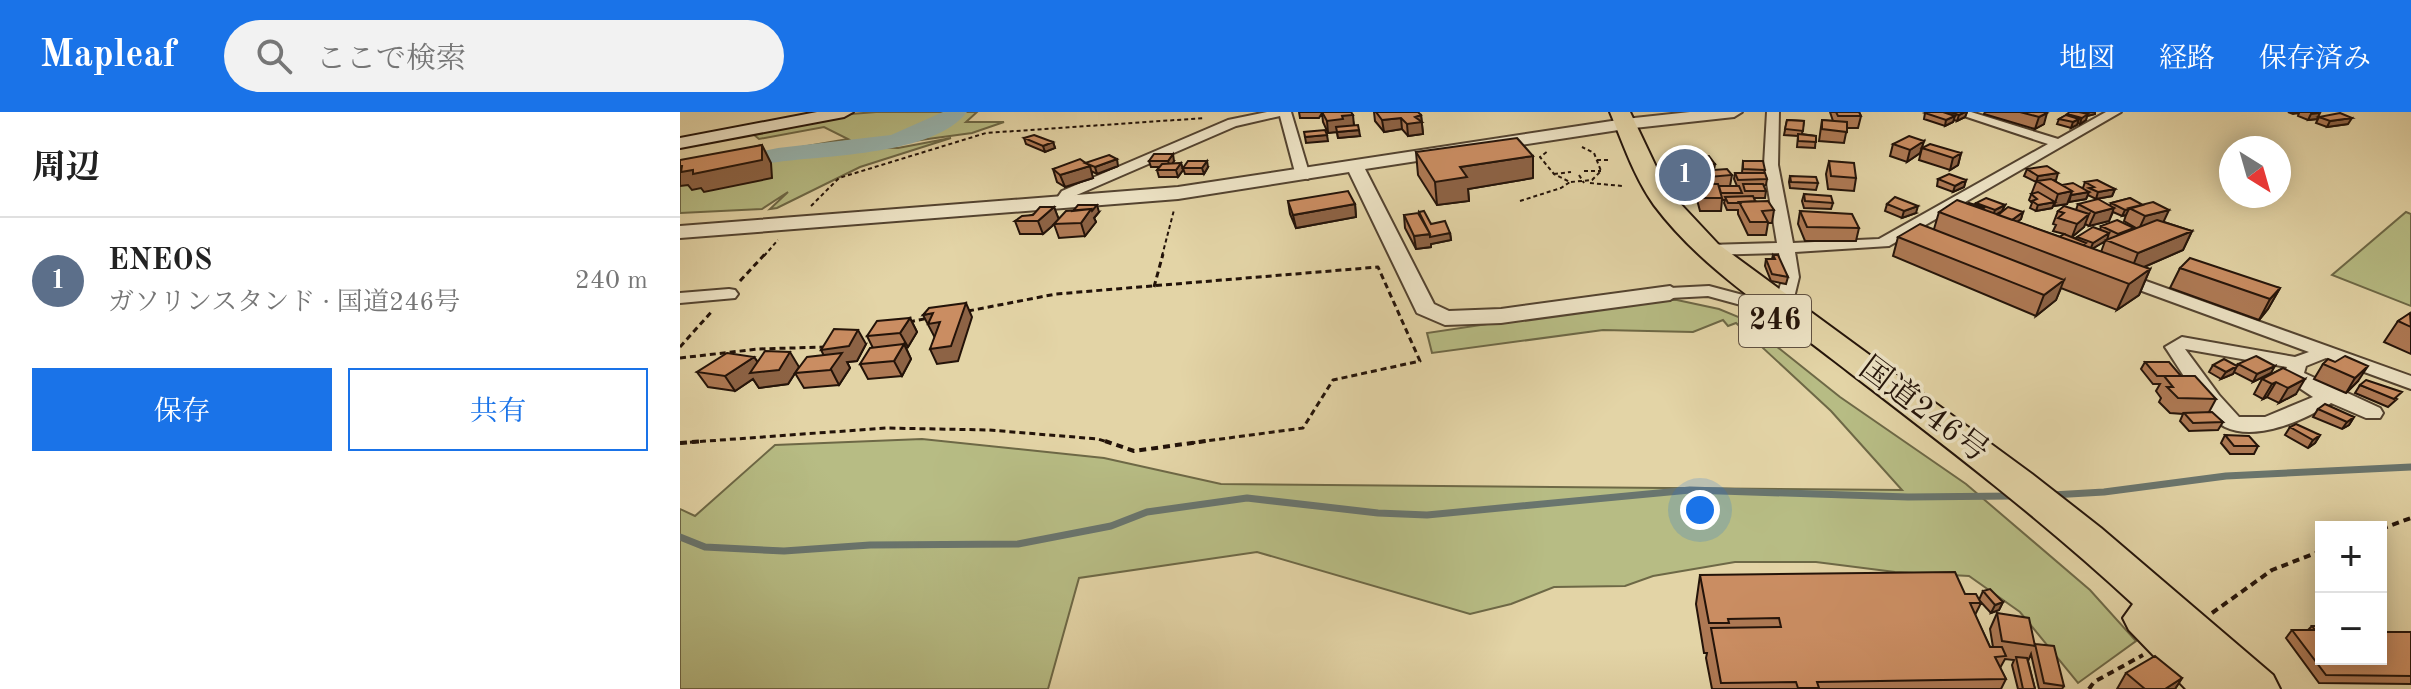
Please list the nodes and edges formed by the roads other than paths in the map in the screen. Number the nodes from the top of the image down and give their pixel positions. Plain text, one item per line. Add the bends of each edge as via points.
1 (844, 112) edge
2 (1284, 112) edge
3 (1734, 112) edge
4 (1773, 112) edge
5 (1958, 112) edge
6 (2115, 112) edge
7 (1608, 123) edge
8 (680, 143) edge
9 (2061, 144) junction
10 (1355, 167) junction
11 (1303, 176) junction
12 (1060, 204) junction
13 (680, 232) edge
14 (1788, 247) junction
15 (1708, 250) junction
16 (2104, 271) edge
17 (1670, 293) joint
18 (729, 294) dead end
19 (680, 298) edge
20 (1752, 303) junction
21 (1783, 306) junction
22 (2326, 352) junction
23 (2296, 363) junction
24 (2411, 383) edge
25 (2323, 392) junction
26 (2373, 413) dead end
27 (2007, 487) junction
28 (2078, 544) junction
29 (2217, 689) edge
30 (2256, 689) edge

1 - 8 main road
2 - 11 street
2 - 12 street via 1245,119 1074,191
3 - 7 street
4 - 14 street via 1771,165
5 - 9 street
6 - 9 street
7 - 10 street
7 - 15 highway, 国道246号 / 246 via 1664,201
7 - 20 highway, 国道246号 / 246 via 1648,210
9 - 14 street via 1949,214 1893,239 1872,246
10 - 11 street
10 - 17 street via 1425,308 1445,318 1501,316
11 - 12 street
12 - 13 street
14 - 15 street
14 - 21 street via 1791,277
15 - 21 highway, 国道246号 / 246
16 - 22 street
17 - 20 street via 1709,291
18 - 19 street
20 - 27 highway, 国道246号 / 246
21 - 27 highway, 国道246号 / 246
22 - 23 street
22 - 24 street
23 - 25 street via 2293,375
23 - 25 street via 2182,343 2174,347 2229,421 2247,426 2278,419 2323,400
25 - 26 street
27 - 28 highway, 国道246号 / 246
28 - 29 highway, 国道246号 / 246
28 - 30 highway, 国道246号 / 246

